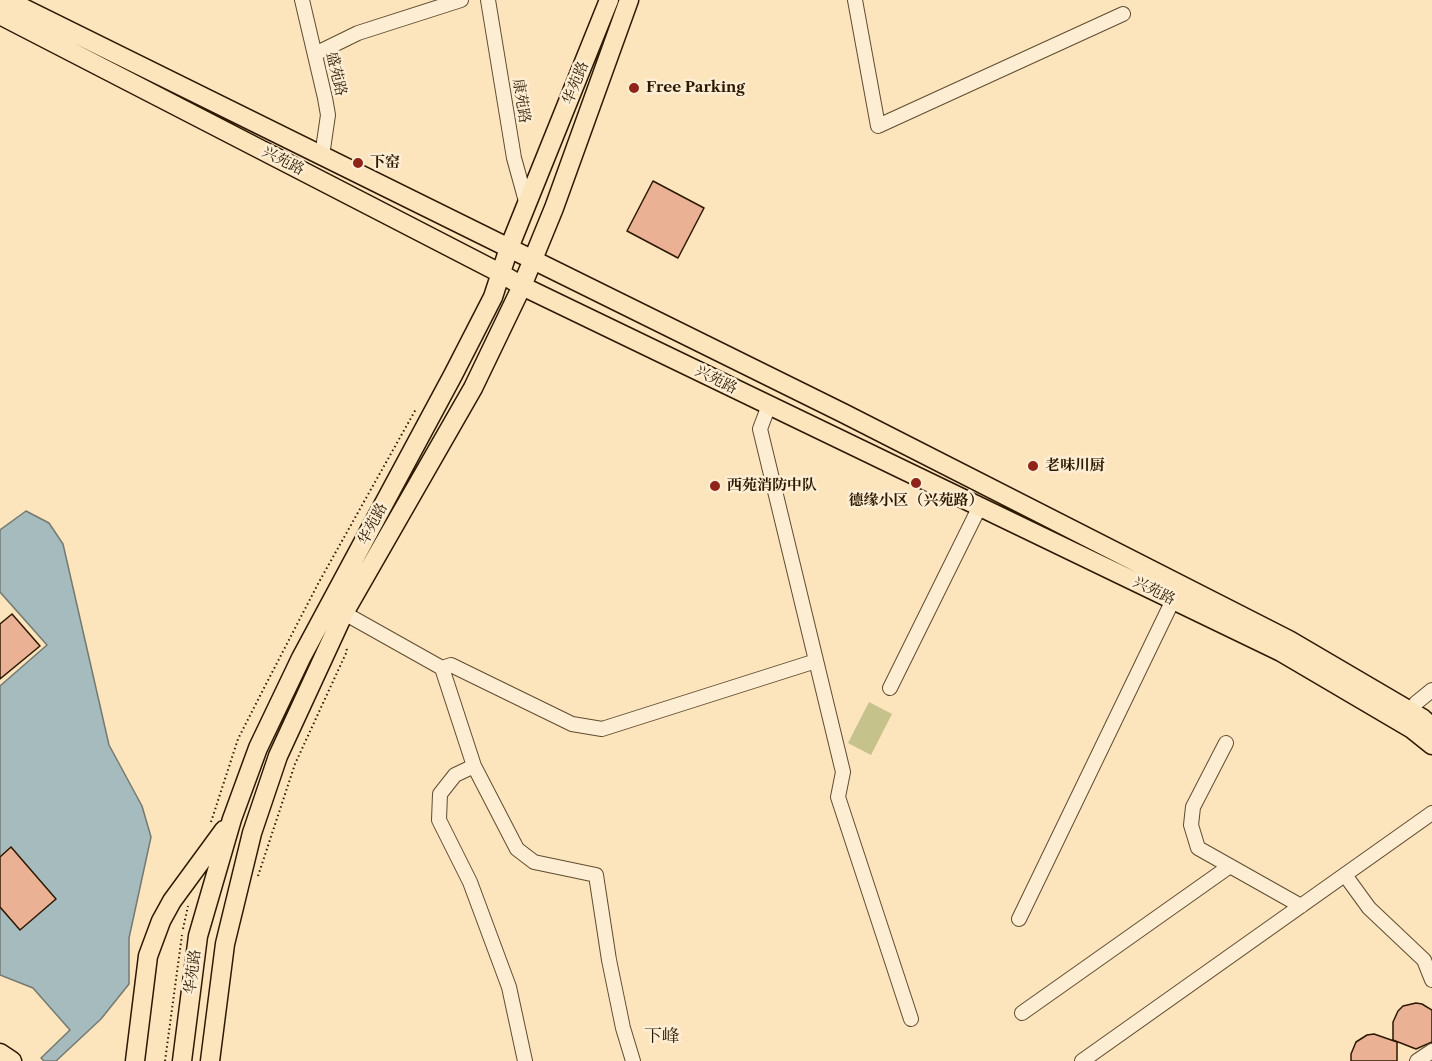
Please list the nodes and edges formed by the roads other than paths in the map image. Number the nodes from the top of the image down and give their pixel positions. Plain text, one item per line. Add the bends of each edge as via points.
1 (7, 0) edge
2 (302, 0) edge
3 (461, 0) edge
4 (488, 0) edge
5 (609, 0) edge
6 (628, 0) edge
7 (855, 0) edge
8 (0, 15) edge
9 (1123, 15) dead end
10 (315, 54) junction
11 (322, 156) junction
12 (527, 205) junction
13 (509, 248) junction
14 (533, 259) junction
15 (500, 273) junction
16 (522, 286) junction
17 (769, 405) junction
18 (980, 506) junction
19 (1173, 600) junction
20 (344, 613) junction
21 (816, 661) junction
22 (442, 668) junction
23 (890, 688) dead end
24 (1432, 690) edge
25 (1411, 712) junction
26 (1432, 727) edge
27 (1226, 742) dead end
28 (1432, 745) edge
29 (474, 766) junction
30 (1432, 813) edge
31 (232, 819) junction
32 (1230, 867) junction
33 (1345, 875) junction
34 (1301, 906) junction
35 (1019, 919) dead end
36 (1432, 980) edge
37 (1022, 1013) dead end
38 (911, 1019) dead end
39 (1432, 1051) edge
40 (0, 1053) edge
41 (12, 1061) edge
42 (135, 1061) edge
43 (182, 1061) edge
44 (210, 1061) edge
45 (525, 1061) edge
46 (633, 1061) edge
47 (1082, 1061) edge
48 (1417, 1061) edge

1 - 11 main road, 兴苑路
2 - 10 street, 盛苑路
3 - 10 street via 358,33
4 - 12 street, 康苑路 via 514,158
5 - 12 main road, 华苑路
6 - 14 main road, 华苑路
7 - 9 street via 878,126
8 - 15 main road, 兴苑路
10 - 11 street, 盛苑路 via 328,115
11 - 13 main road, 兴苑路
12 - 13 main road, 华苑路
13 - 14 main road, 兴苑路
13 - 15 main road, 华苑路
14 - 16 main road, 华苑路
14 - 25 main road, 兴苑路 via 1289,640
15 - 16 main road, 兴苑路
15 - 31 main road, 华苑路 via 493,297 453,375 301,658 258,748
16 - 17 main road, 兴苑路
16 - 20 main road, 华苑路 via 473,388
17 - 18 main road, 兴苑路
17 - 21 street via 760,429
18 - 19 main road, 兴苑路
18 - 23 street
19 - 28 main road, 兴苑路 via 1281,651 1412,729
19 - 35 street
20 - 22 street
20 - 44 main road, 华苑路 via 278,756 252,833 225,944
21 - 22 street via 603,729 572,724 451,665
21 - 38 street via 843,772 838,797
22 - 29 street
24 - 25 street
25 - 26 main road, 兴苑路
27 - 32 street via 1193,807 1191,825 1198,848
29 - 45 street via 455,775 440,794 439,820 470,882 509,987
29 - 46 street via 517,849 534,862 596,875 622,1028
30 - 33 street
31 - 42 main road via 161,921 148,956
31 - 43 main road, 华苑路 via 198,936
32 - 34 street
32 - 37 street
33 - 34 street
33 - 36 street via 1369,908 1424,960
34 - 47 street
39 - 48 street
40 - 41 main road

